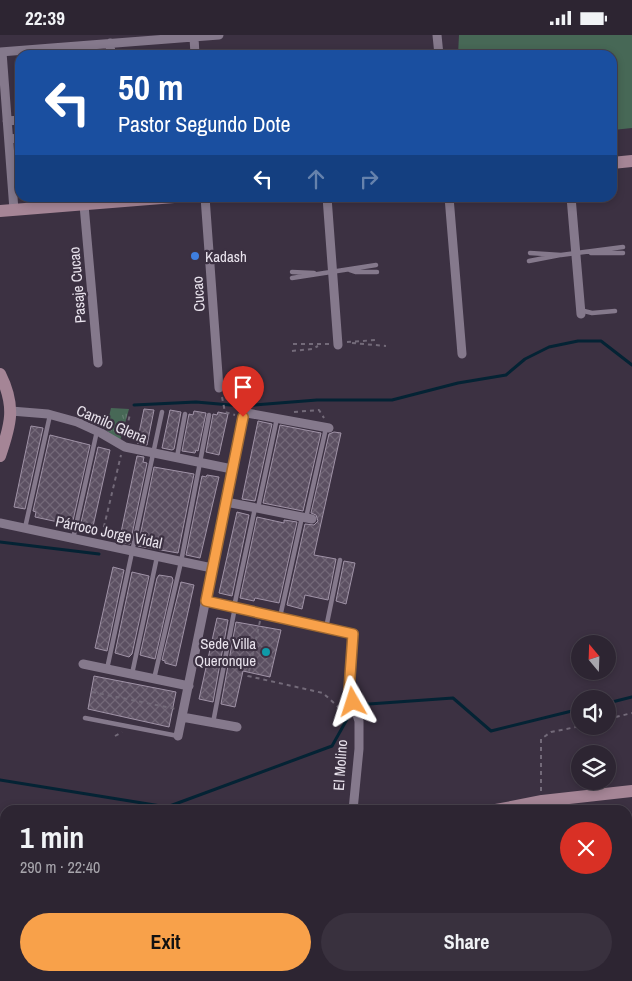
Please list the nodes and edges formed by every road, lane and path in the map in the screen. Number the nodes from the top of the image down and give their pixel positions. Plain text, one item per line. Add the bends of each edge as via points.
1 (219, 35) edge
2 (437, 35) edge
3 (194, 37) junction
4 (91, 40) edge
5 (110, 43) junction
6 (15, 50) edge
7 (16, 50) edge
8 (110, 50) edge
9 (195, 50) edge
10 (438, 50) edge
11 (1, 52) edge
12 (15, 120) edge
13 (7, 121) junction
14 (15, 138) edge
15 (9, 139) junction
16 (632, 161) edge
17 (617, 162) edge
18 (106, 202) edge
19 (206, 202) edge
20 (327, 202) edge
21 (449, 202) edge
22 (572, 202) edge
23 (84, 205) junction
24 (14, 210) junction
25 (0, 211) edge
26 (622, 247) dead end
27 (530, 253) dead end
28 (576, 253) junction
29 (590, 253) junction
30 (623, 253) dead end
31 (561, 255) junction
32 (529, 261) dead end
33 (376, 265) dead end
34 (350, 270) junction
35 (333, 271) junction
36 (292, 272) dead end
37 (377, 272) dead end
38 (314, 273) junction
39 (292, 278) dead end
40 (615, 311) dead end
41 (580, 312) joint
42 (376, 340) dead end
43 (349, 342) junction
44 (293, 344) dead end
45 (338, 344) junction
46 (318, 346) junction
47 (386, 346) dead end
48 (292, 351) dead end
49 (462, 354) dead end
50 (98, 363) dead end
51 (0, 374) edge
52 (219, 388) dead end
53 (224, 401) dead end
54 (225, 410) dead end
55 (11, 411) junction
56 (162, 412) dead end
57 (130, 413) dead end
58 (185, 414) dead end
59 (50, 415) junction
60 (210, 415) dead end
61 (277, 419) junction
62 (328, 428) joint
63 (97, 431) junction
64 (123, 446) junction
65 (154, 455) junction
66 (0, 456) edge
67 (176, 459) junction
68 (201, 463) junction
69 (232, 469) junction
70 (226, 502) junction
71 (257, 508) junction
72 (307, 518) junction
73 (0, 523) edge
74 (25, 529) junction
75 (73, 539) junction
76 (100, 545) junction
77 (132, 551) junction
78 (157, 557) junction
79 (181, 561) junction
80 (340, 561) dead end
81 (212, 568) junction
82 (206, 601) junction
83 (235, 607) junction
84 (261, 613) junction
85 (280, 617) junction
86 (326, 628) junction
87 (83, 665) dead end
88 (107, 669) junction
89 (132, 674) junction
90 (154, 679) junction
91 (188, 686) junction
92 (92, 692) dead end
93 (337, 706) dead end
94 (632, 713) edge
95 (182, 714) junction
96 (616, 717) edge
97 (85, 718) dead end
98 (213, 723) junction
99 (236, 727) dead end
100 (571, 728) edge
101 (178, 735) joint
102 (632, 791) edge
103 (537, 804) edge
104 (353, 805) edge

1 - 3 street
2 - 10 street
3 - 5 street
3 - 9 street
4 - 5 street
4 - 7 street
5 - 8 street
6 - 11 street
11 - 13 street
12 - 13 street
13 - 15 street
14 - 15 street
15 - 24 street
16 - 17 street
18 - 23 street
19 - 52 street, Cucao
20 - 35 street
21 - 49 street
22 - 28 street
23 - 24 street
23 - 50 street, Pasaje Cucao
24 - 25 street
26 - 29 lane
27 - 31 lane
28 - 29 lane
28 - 31 lane
28 - 41 street
29 - 30 lane
31 - 32 lane
33 - 34 lane
34 - 35 lane
34 - 37 lane via 356,273
35 - 38 lane
35 - 45 street
36 - 38 lane
38 - 39 lane
40 - 41 lane
42 - 43 path
43 - 45 path
43 - 47 path
44 - 46 path
45 - 46 path
46 - 48 path
51 - 55 street
53 - 54 path
55 - 59 street, Camilo Glena
55 - 66 street via 10,426
56 - 65 lane
57 - 64 path
58 - 67 lane
59 - 63 street, Camilo Glena
59 - 74 lane
60 - 68 lane
61 - 62 street
61 - 69 street via 247,413 243,417
61 - 71 lane
62 - 72 lane
63 - 64 street, Camilo Glena
63 - 75 lane
64 - 65 street, Camilo Glena
64 - 76 path
65 - 67 street, Camilo Glena
65 - 77 lane
67 - 68 street, Camilo Glena
68 - 69 street, Camilo Glena
68 - 79 lane
69 - 70 street
70 - 71 street
70 - 81 street
71 - 72 street
71 - 83 lane
72 - 85 lane
73 - 74 street, Párroco Jorge Vidal
74 - 75 street, Párroco Jorge Vidal
75 - 76 street, Párroco Jorge Vidal
76 - 77 street, Párroco Jorge Vidal
77 - 78 street, Párroco Jorge Vidal
77 - 88 lane
78 - 79 street, Párroco Jorge Vidal
78 - 89 lane
79 - 81 street, Párroco Jorge Vidal
79 - 90 lane
80 - 86 lane
81 - 82 street
82 - 83 street
82 - 91 street
83 - 84 street
83 - 98 lane
84 - 85 street
84 - 93 path via 248,676 323,693
85 - 86 street
86 - 104 street, El Molino via 353,634 349,690 359,721
87 - 88 street
88 - 89 street
89 - 90 street
90 - 91 street
91 - 95 street
92 - 95 path
94 - 96 path
95 - 98 street
95 - 101 street
97 - 101 lane
98 - 99 street
100 - 103 path via 541,739
102 - 103 street

